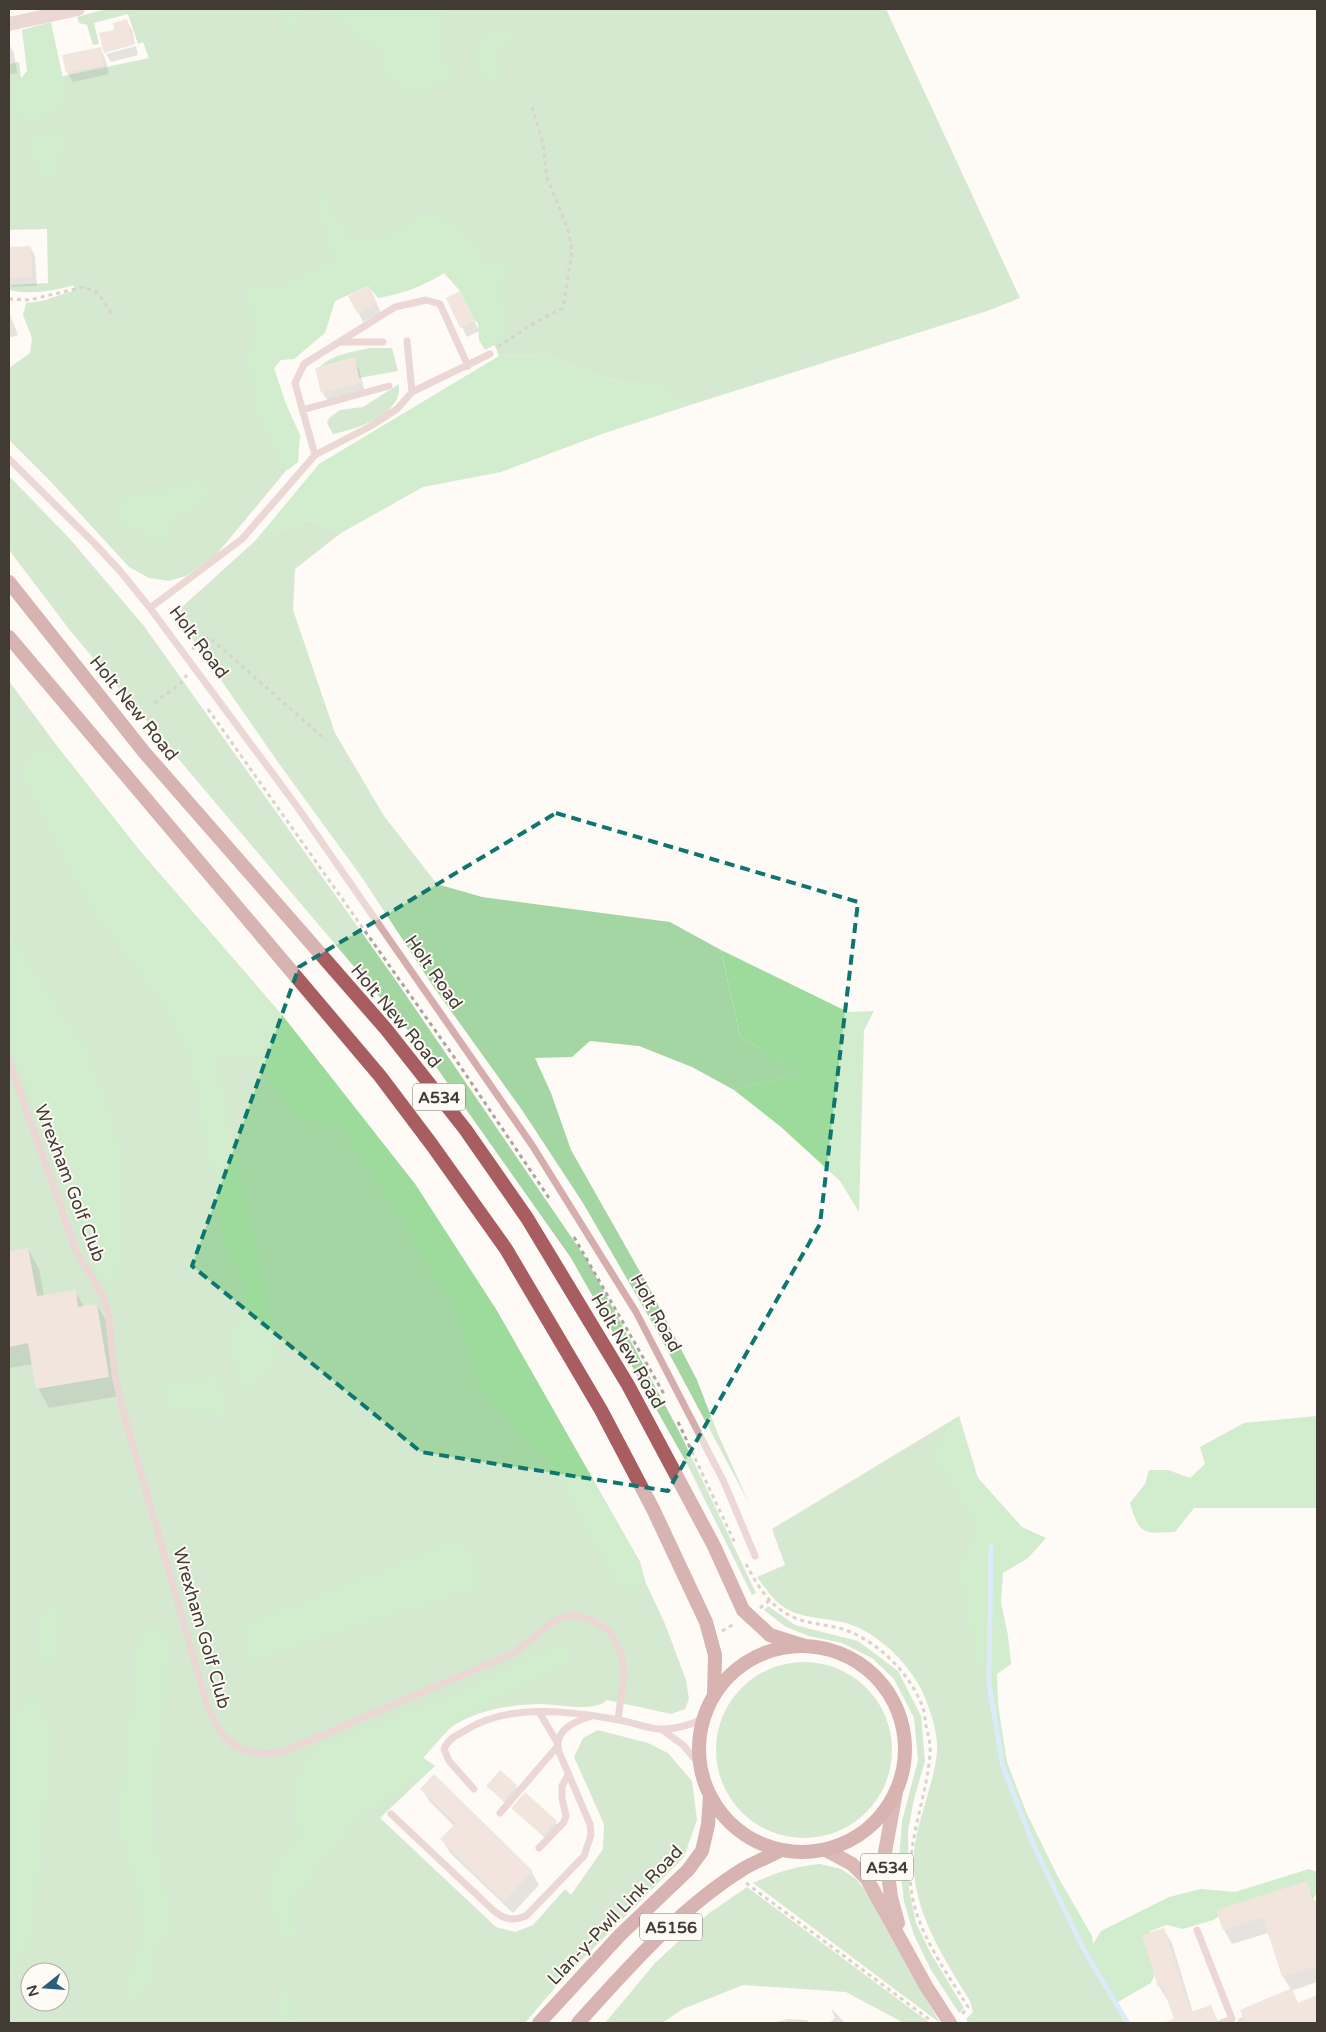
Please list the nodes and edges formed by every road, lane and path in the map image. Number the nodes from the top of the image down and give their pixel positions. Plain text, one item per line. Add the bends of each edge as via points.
1 (78, 9) edge
2 (9, 24) edge
3 (531, 104) dead end
4 (9, 299) edge
5 (114, 317) dead end
6 (407, 341) dead end
7 (339, 342) junction
8 (383, 342) dead end
9 (490, 354) joint
10 (468, 366) junction
11 (389, 386) dead end
12 (412, 392) junction
13 (302, 410) junction
14 (315, 455) junction
15 (9, 460) edge
16 (9, 582) edge
17 (150, 608) junction
18 (9, 636) edge
19 (184, 654) junction
20 (195, 667) junction
21 (181, 672) dead end
22 (185, 678) junction
23 (188, 682) dead end
24 (203, 702) dead end
25 (154, 703) dead end
26 (326, 740) dead end
27 (9, 1061) edge
28 (554, 1204) dead end
29 (569, 1229) dead end
30 (664, 1395) dead end
31 (677, 1419) dead end
32 (737, 1546) dead end
33 (756, 1556) dead end
34 (744, 1560) dead end
35 (805, 1646) junction
36 (714, 1695) junction
37 (540, 1712) junction
38 (591, 1716) junction
39 (704, 1719) junction
40 (618, 1720) junction
41 (661, 1730) junction
42 (557, 1745) junction
43 (700, 1765) junction
44 (568, 1775) junction
45 (474, 1789) dead end
46 (896, 1792) junction
47 (710, 1796) junction
48 (500, 1813) dead end
49 (391, 1814) dead end
50 (539, 1848) dead end
51 (781, 1850) junction
52 (826, 1850) junction
53 (736, 1875) junction
54 (1197, 1930) dead end
55 (902, 1941) junction
56 (955, 2021) edge
57 (538, 2023) edge
58 (578, 2023) edge
59 (934, 2023) edge
60 (1221, 2023) edge

1 - 2 street
3 - 9 path via 543,143 547,178 568,228 572,251 563,308 501,344
4 - 5 path via 29,300 84,287 98,293
6 - 12 lane
7 - 8 lane
7 - 10 lane via 395,307 426,300 440,304
7 - 13 lane via 304,364 295,382
9 - 10 lane
10 - 12 lane
11 - 13 lane
12 - 14 lane via 397,409 371,426
13 - 14 lane
14 - 17 lane via 242,539
15 - 17 lane, Holt Road via 120,570
16 - 35 highway, Holt New Road / A534 via 144,752 386,1029 464,1129 526,1218 628,1385 714,1546 743,1610 770,1635
17 - 19 lane, Holt Road
18 - 36 highway, A534 via 380,1076 506,1248 606,1418 706,1622 715,1655
19 - 20 lane, Holt Road
19 - 26 path via 209,637
20 - 22 path
20 - 33 lane, Holt Road via 296,805 532,1145 636,1312 724,1482
21 - 22 path
22 - 23 path
22 - 25 path
24 - 28 path
27 - 40 lane, Wrexham Golf Club via 77,1253 103,1296 123,1411 208,1708 227,1740 244,1752 280,1753 514,1652 551,1623 569,1615 592,1620 609,1631 621,1652 624,1674
29 - 30 path
31 - 32 path
34 - 56 path via 770,1600 794,1618 848,1630 875,1646 904,1672 923,1708 930,1751 911,1859 911,1888 918,1916 934,1951 968,2007
35 - 36 highway via 778,1648 753,1658 732,1674
35 - 46 highway via 834,1651 860,1663 881,1683 897,1707 904,1735 904,1764
36 - 39 highway
37 - 38 lane
37 - 42 lane
37 - 45 lane via 512,1713 486,1719 446,1744 445,1755
38 - 40 lane
38 - 42 lane via 568,1726 560,1734
39 - 41 lane via 684,1727
39 - 43 highway via 699,1742
40 - 41 lane
41 - 43 lane via 683,1744
42 - 44 lane
42 - 48 lane
43 - 47 highway
44 - 49 lane via 590,1824 588,1846 584,1856 536,1908 515,1920 503,1918 494,1911
44 - 50 lane via 562,1786 564,1822
46 - 52 highway via 868,1829 848,1842
46 - 55 main road, A534 via 885,1852 891,1897
47 - 51 highway via 740,1831 759,1843
47 - 57 highway, Llan-y-Pwll Link Road / A5156 via 702,1851 688,1870 620,1935
51 - 52 highway via 804,1853
51 - 53 highway, A5156
52 - 55 main road, A534 via 852,1864 867,1879
53 - 58 highway, A5156 via 697,1903 644,1950
53 - 59 path
54 - 60 lane via 1232,2019
55 - 56 main road, A534 via 926,1986

